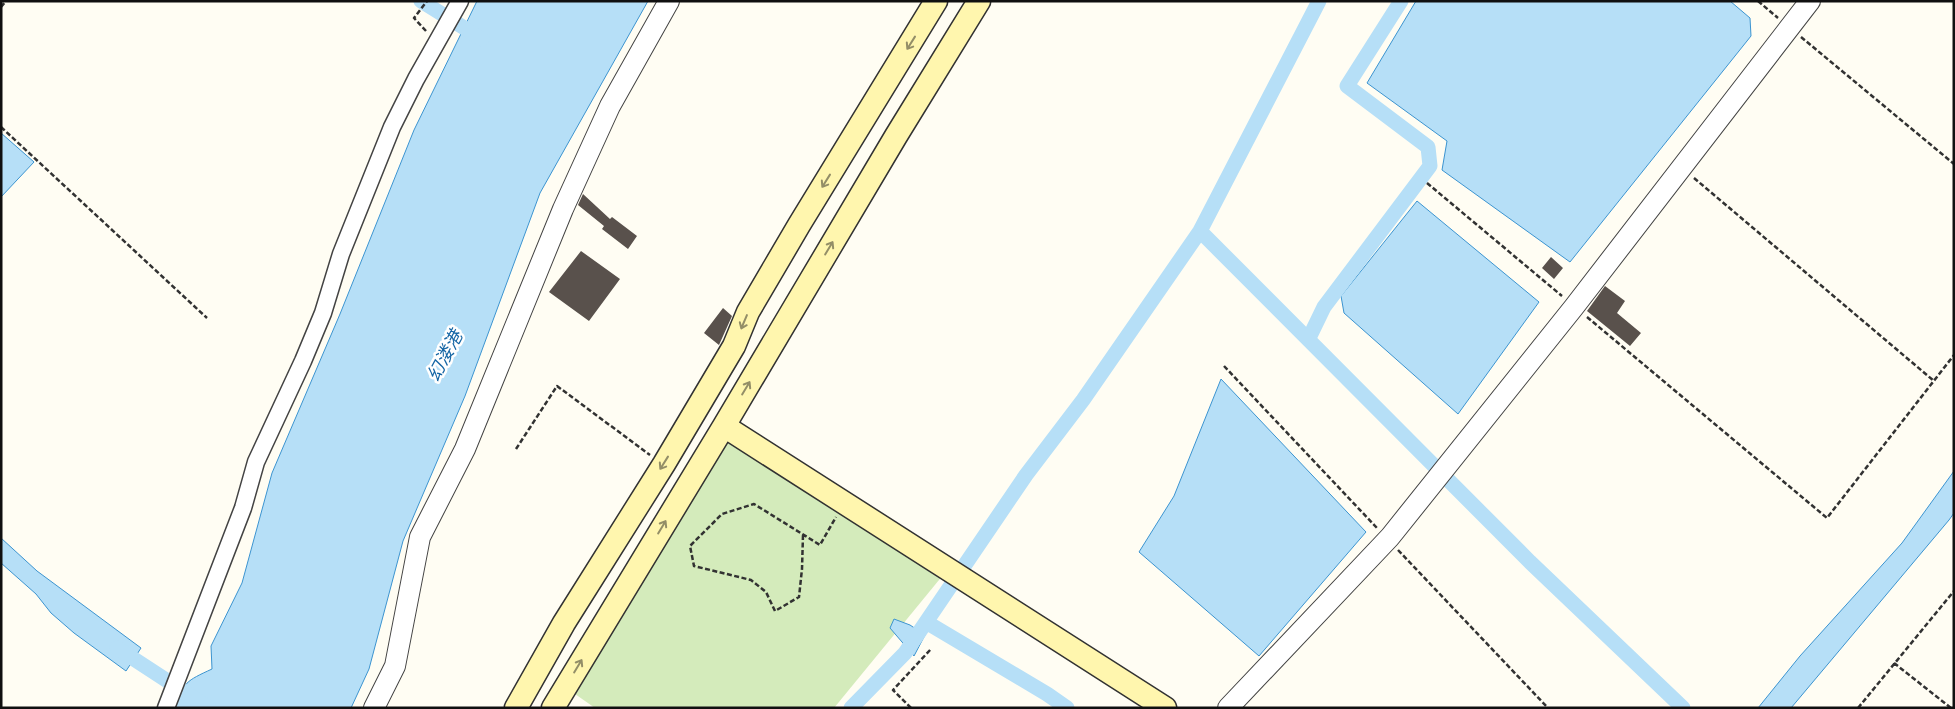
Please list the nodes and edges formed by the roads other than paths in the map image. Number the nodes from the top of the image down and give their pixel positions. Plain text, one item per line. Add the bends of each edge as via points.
1 (460, 1) edge
2 (669, 1) edge
3 (936, 1) edge
4 (979, 1) edge
5 (1810, 1) edge
6 (734, 346) junction
7 (761, 363) junction
8 (724, 426) junction
9 (166, 708) edge
10 (374, 708) edge
11 (516, 708) edge
12 (553, 708) edge
13 (1165, 708) edge
14 (1228, 708) edge

1 - 9 street via 392,127 341,254 323,313 256,462 243,508
2 - 10 street via 610,106 563,209 465,449 420,537 395,666
3 -> 6 main road via 748,312
7 -> 4 main road
5 - 14 street via 1574,307 1390,537
6 - 7 main road
6 -> 11 main road via 564,623
8 -> 7 main road
12 -> 8 main road
8 - 13 main road

